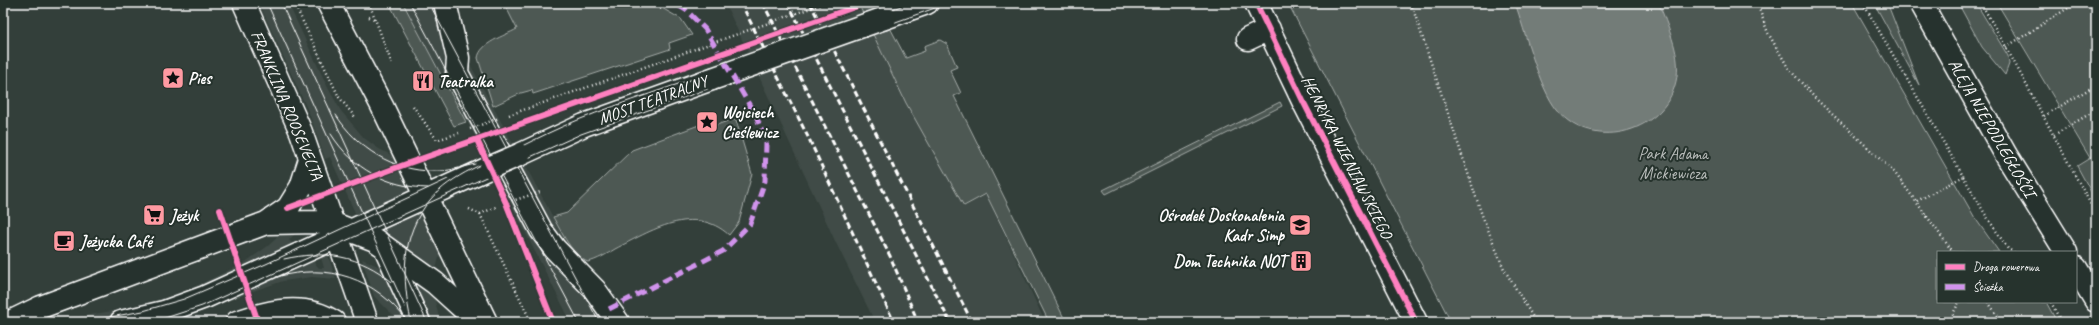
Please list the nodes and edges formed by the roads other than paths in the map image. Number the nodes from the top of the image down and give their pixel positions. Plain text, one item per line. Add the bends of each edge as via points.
1 (244, 3) edge
2 (328, 3) edge
3 (445, 3) edge
4 (927, 3) edge
5 (1256, 3) edge
6 (1921, 3) edge
7 (1269, 29) junction
8 (1248, 39) dead end
9 (310, 159) junction
10 (426, 197) junction
11 (374, 221) junction
12 (266, 223) junction
13 (342, 231) junction
14 (386, 248) junction
15 (2065, 251) edge
16 (2077, 270) edge
17 (2096, 301) edge
18 (10, 322) edge
19 (121, 322) edge
20 (237, 322) edge
21 (334, 322) edge
22 (367, 322) edge
23 (419, 322) edge
24 (478, 322) edge
25 (486, 322) edge
26 (618, 322) edge
27 (1416, 322) edge

1 - 9 street, FRANKLINA ROOSEVELTA via 296,119
2 - 10 street
3 - 26 street via 458,58 457,73 541,230 555,249 595,290
4 - 10 street, MOST TEATRALNY, bridge via 584,125
5 - 7 street, HENRYKA WIENIAWSKIEGO
6 - 15 street, ALEJA NIEPODLEGŁOŚCI via 2006,155
7 - 8 street
7 - 27 street, HENRYKA WIENIAWSKIEGO
9 - 12 street via 301,187 288,208
9 - 13 street, FRANKLINA ROOSEVELTA
10 - 11 street, MOST TEATRALNY
10 - 25 street
11 - 13 street, MOST TEATRALNY
11 - 14 street
12 - 13 street via 318,222
12 - 18 street
13 - 14 street via 375,240
13 - 19 street, MOST TEATRALNY via 182,307
13 - 22 street, FRANKLINA ROOSEVELTA
14 - 23 street
14 - 24 street via 435,283
16 - 17 street
20 - 21 street via 269,312 298,310 314,312

